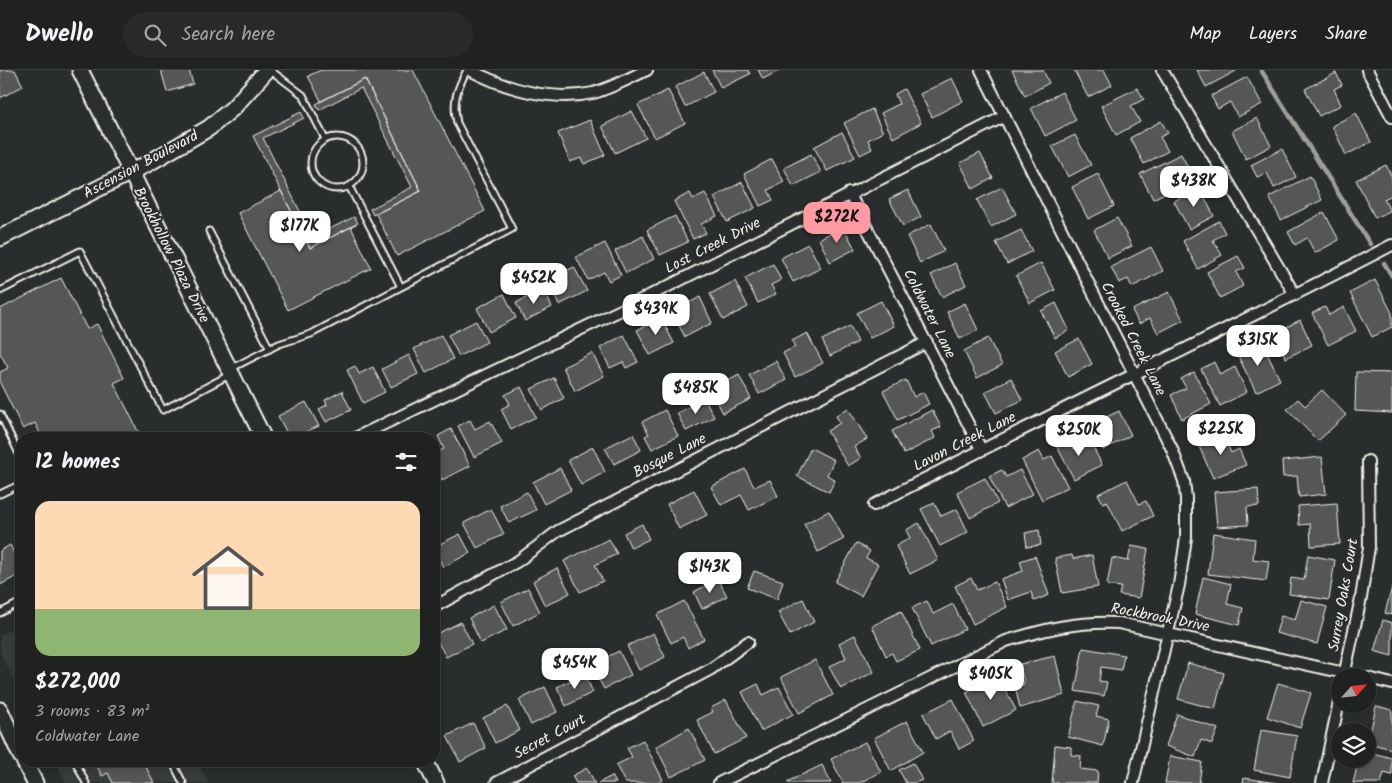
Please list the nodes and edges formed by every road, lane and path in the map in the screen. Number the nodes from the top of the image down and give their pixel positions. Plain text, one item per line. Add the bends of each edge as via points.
1 (80, 70) edge
2 (268, 70) edge
3 (469, 70) edge
4 (646, 70) edge
5 (981, 70) edge
6 (1162, 70) edge
7 (1367, 70) edge
8 (1005, 116) junction
9 (1392, 117) edge
10 (326, 139) junction
11 (130, 173) junction
12 (349, 186) junction
13 (850, 193) junction
14 (210, 231) dead end
15 (0, 238) edge
16 (1392, 245) edge
17 (401, 287) junction
18 (0, 291) edge
19 (1296, 295) junction
20 (927, 342) junction
21 (270, 349) junction
22 (230, 372) junction
23 (1134, 376) junction
24 (0, 414) edge
25 (260, 432) edge
26 (368, 432) edge
27 (15, 445) edge
28 (981, 449) junction
29 (1368, 461) dead end
30 (15, 487) edge
31 (0, 494) edge
32 (874, 505) dead end
33 (440, 604) edge
34 (15, 605) edge
35 (0, 613) edge
36 (1167, 634) junction
37 (748, 642) dead end
38 (1346, 668) edge
39 (1331, 672) edge
40 (1376, 680) edge
41 (1392, 684) edge
42 (0, 710) edge
43 (1337, 713) edge
44 (15, 741) edge
45 (27, 767) edge
46 (78, 767) edge
47 (175, 767) edge
48 (428, 767) edge
49 (34, 783) edge
50 (86, 783) edge
51 (183, 783) edge
52 (436, 783) edge
53 (496, 783) edge
54 (719, 783) edge
55 (1133, 783) edge
56 (1322, 783) edge

1 - 11 street, Brookhollow Plaza Drive
2 - 10 lane via 303,95
2 - 11 street, Ascension Boulevard via 233,108 209,128
3 - 4 street via 522,90 577,96 614,86
3 - 17 lane via 456,92 454,108 457,123 512,229
5 - 8 street, Crooked Creek Lane
6 - 19 street
7 - 9 street
8 - 13 street, Lost Creek Drive
8 - 23 street, Crooked Creek Lane
10 - 12 lane via 345,138 360,152 360,175
10 - 12 lane via 312,155 310,162 314,175 325,187
11 - 15 street, Ascension Boulevard
11 - 22 street, Brookhollow Plaza Drive
12 - 17 lane
13 - 20 street, Coldwater Lane
13 - 26 street, Lost Creek Drive via 623,309
14 - 21 lane
16 - 19 street, Lavon Creek Lane
17 - 21 lane via 311,334
18 - 22 lane via 80,251 163,410
19 - 23 street, Lavon Creek Lane
20 - 28 street, Coldwater Lane
20 - 33 street, Bosque Lane via 558,530 518,561
21 - 22 lane
22 - 25 street, Brookhollow Plaza Drive
23 - 28 street, Lavon Creek Lane
23 - 36 street, Crooked Creek Lane via 1172,449 1184,481 1186,538
24 - 27 lane
28 - 32 street, Lavon Creek Lane
29 - 38 street, Surrey Oaks Court via 1369,547
30 - 31 lane
34 - 35 lane
36 - 39 street, Rockbrook Drive
36 - 54 street, Rockbrook Drive via 1119,623 1092,621 1055,626 1006,641
36 - 55 street, Crooked Creek Lane
37 - 53 street, Secret Court via 710,669
40 - 41 street
42 - 44 street
43 - 56 street
45 - 49 street
46 - 50 lane
47 - 51 lane
48 - 52 street

